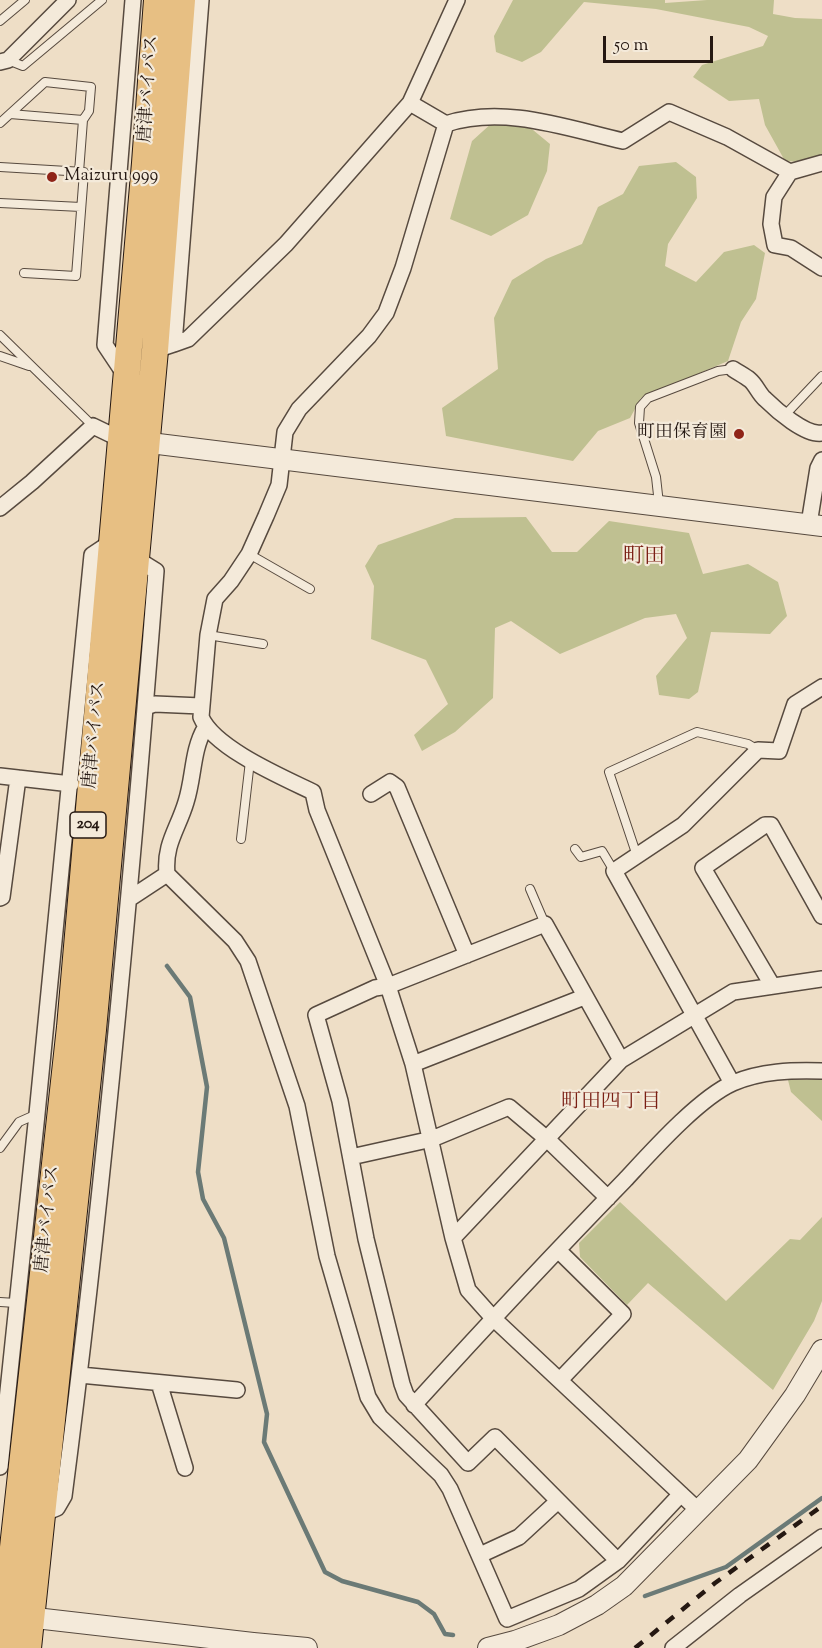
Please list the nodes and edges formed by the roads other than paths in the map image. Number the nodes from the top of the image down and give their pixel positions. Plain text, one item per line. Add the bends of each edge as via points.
1 (24, 0) edge
2 (68, 0) edge
3 (102, 0) edge
4 (133, 0) edge
5 (157, 0) edge
6 (182, 0) edge
7 (201, 0) edge
8 (457, 0) edge
9 (0, 21) edge
10 (4, 61) edge
11 (410, 103) junction
12 (10, 114) junction
13 (83, 120) junction
14 (0, 123) edge
15 (446, 124) junction
16 (822, 163) edge
17 (0, 167) edge
18 (79, 172) junction
19 (790, 172) junction
20 (0, 203) edge
21 (81, 207) junction
22 (822, 268) edge
23 (24, 273) dead end
24 (0, 335) edge
25 (165, 347) junction
26 (0, 356) edge
27 (33, 367) junction
28 (734, 369) joint
29 (822, 376) edge
30 (127, 378) junction
31 (785, 415) junction
32 (93, 426) junction
33 (822, 433) edge
34 (134, 441) junction
35 (281, 459) junction
36 (822, 460) edge
37 (659, 506) junction
38 (0, 508) edge
39 (815, 525) edge
40 (249, 554) junction
41 (310, 589) dead end
42 (208, 635) junction
43 (263, 644) dead end
44 (822, 687) edge
45 (201, 706) junction
46 (138, 711) junction
47 (206, 728) junction
48 (758, 750) junction
49 (84, 751) junction
50 (250, 761) junction
51 (0, 776) edge
52 (18, 778) junction
53 (71, 784) junction
54 (371, 794) dead end
55 (241, 839) dead end
56 (575, 849) dead end
57 (637, 856) junction
58 (614, 872) junction
59 (167, 874) junction
60 (530, 889) dead end
61 (0, 898) edge
62 (129, 899) junction
63 (822, 916) edge
64 (545, 924) junction
65 (467, 955) junction
66 (822, 979) edge
67 (771, 985) junction
68 (388, 986) junction
69 (584, 996) junction
70 (693, 1014) junction
71 (81, 1029) junction
72 (621, 1060) junction
73 (413, 1064) junction
74 (822, 1071) edge
75 (732, 1083) junction
76 (37, 1114) junction
77 (432, 1139) junction
78 (547, 1139) junction
79 (0, 1148) edge
80 (351, 1157) junction
81 (608, 1198) junction
82 (453, 1239) junction
83 (558, 1250) junction
84 (56, 1265) junction
85 (0, 1302) edge
86 (16, 1303) junction
87 (493, 1318) junction
88 (822, 1350) edge
89 (80, 1375) junction
90 (560, 1380) junction
91 (159, 1383) junction
92 (237, 1390) dead end
93 (414, 1405) junction
94 (0, 1467) edge
95 (184, 1468) dead end
96 (681, 1494) junction
97 (558, 1501) junction
98 (699, 1511) junction
99 (42, 1514) junction
100 (8, 1524) edge
101 (822, 1537) edge
102 (480, 1556) junction
103 (618, 1561) junction
104 (3, 1615) edge
105 (32, 1617) junction
106 (252, 1646) edge
107 (2, 1648) edge
108 (28, 1648) edge
109 (307, 1648) edge
110 (488, 1648) edge
111 (673, 1648) edge

1 - 9 lane
2 - 10 street
3 - 10 lane via 23,66
4 - 30 street via 105,345
5 - 30 highway, 唐津バイパス / 204
6 - 25 highway, 唐津バイパス / 204
7 - 25 street
8 - 11 street
11 - 15 street
11 - 25 street via 286,244 188,339
12 - 13 lane
12 - 13 lane via 45,82 91,87 89,111
12 - 14 lane
13 - 18 lane
15 - 19 street via 462,118 514,116 623,141 669,112 727,137
15 - 35 street via 386,313 299,409 285,432
16 - 19 street
17 - 18 lane
18 - 21 lane via 84,172
19 - 22 street via 774,197 771,224 776,245 791,248
20 - 21 lane
21 - 23 lane via 76,276
24 - 27 lane
25 - 34 highway, 唐津バイパス / 204
26 - 27 lane
27 - 32 lane
28 - 31 street
28 - 37 lane via 718,371 648,398 640,407 639,423 656,477
29 - 31 lane
30 - 34 highway, 唐津バイパス / 204
31 - 33 street via 805,429
32 - 34 street
32 - 38 street
34 - 35 street
34 - 46 highway, 唐津バイパス / 204
34 - 49 highway, 唐津バイパス / 204 via 113,541
35 - 37 street
35 - 40 street via 279,485
36 - 39 street via 818,468
37 - 39 street
40 - 41 lane
40 - 42 street via 215,599
42 - 43 lane
42 - 45 street
44 - 48 street via 795,704 779,751
45 - 46 street via 155,704
45 - 47 street
46 - 62 street
46 - 71 highway, 唐津バイパス / 204
47 - 50 street
47 - 59 street via 199,739 186,801 167,847
48 - 57 street via 683,825
48 - 57 lane via 698,732 609,772
49 - 53 street
49 - 71 highway, 唐津バイパス / 204
50 - 55 lane
50 - 68 street via 313,792
51 - 52 street
52 - 53 street
52 - 61 street
53 - 71 street
54 - 65 street via 390,782 397,787
56 - 58 lane via 581,857 602,850
57 - 58 street
58 - 70 street
59 - 62 street
59 - 102 street via 235,941 248,961 297,1106 327,1256 368,1396 380,1417 441,1475
60 - 64 lane
62 - 71 street
63 - 67 street via 771,825 765,825 703,868
64 - 65 street
64 - 69 street
65 - 68 street
66 - 67 street
67 - 70 street via 733,992
68 - 73 street
68 - 80 street via 375,988 316,1015
69 - 72 street
69 - 73 street
70 - 72 street
70 - 75 street
71 - 76 street
71 - 84 highway, 唐津バイパス / 204
71 - 84 street
72 - 78 street
73 - 77 street
74 - 75 street via 793,1070
75 - 81 street via 705,1101
76 - 79 lane via 19,1122
76 - 84 street
77 - 78 street via 509,1107
77 - 80 street
77 - 82 street
78 - 81 street
78 - 82 street
80 - 93 street via 366,1239 399,1372 406,1395
81 - 83 street
82 - 87 street via 468,1290
83 - 87 street
83 - 90 street via 622,1314
84 - 86 street
84 - 89 street
84 - 99 highway, 唐津バイパス / 204
84 - 100 highway, 唐津バイパス / 204
85 - 86 lane
86 - 94 street
87 - 90 street
87 - 93 street
88 - 98 street via 748,1460
89 - 91 street
89 - 99 street via 64,1496 57,1508
90 - 96 street
91 - 92 street
91 - 95 street
93 - 97 street via 468,1463 495,1437
96 - 98 street
96 - 103 street
97 - 102 street via 519,1538
97 - 103 street
98 - 110 street via 624,1586 597,1605 559,1625
99 - 105 highway, 唐津バイパス / 204
100 - 104 highway, 唐津バイパス / 204
101 - 111 street
102 - 103 street via 507,1619 579,1589
104 - 105 street
104 - 107 highway, 唐津バイパス / 204
105 - 106 street
105 - 108 highway, 唐津バイパス / 204
106 - 109 street

